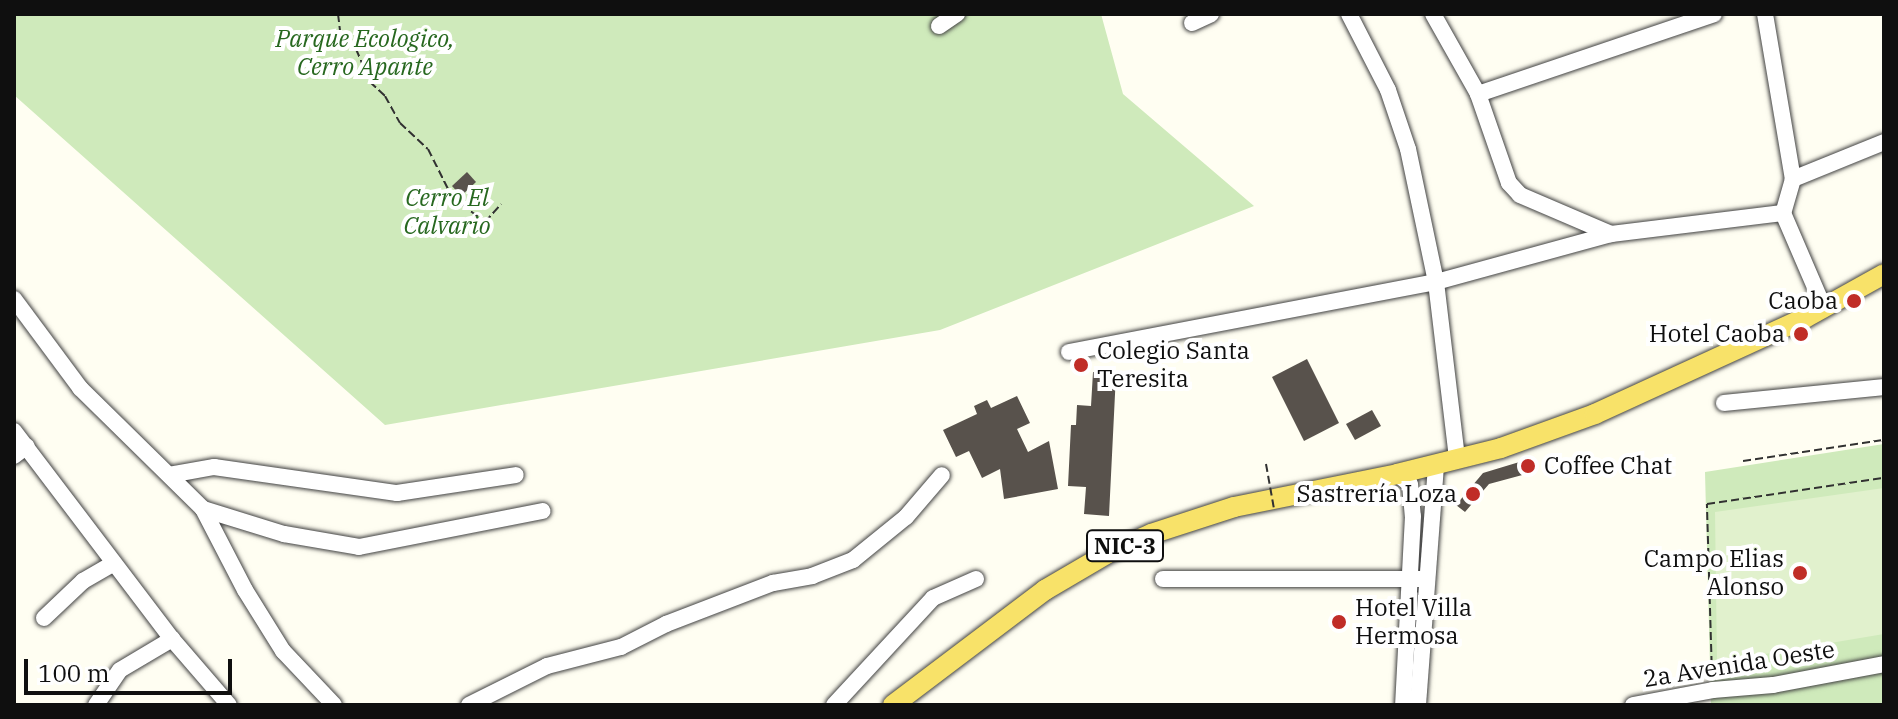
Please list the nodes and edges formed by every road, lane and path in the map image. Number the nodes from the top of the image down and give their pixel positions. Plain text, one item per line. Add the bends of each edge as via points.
1 (338, 14) edge
2 (957, 14) edge
3 (1211, 14) edge
4 (1349, 14) edge
5 (1433, 14) edge
6 (1714, 14) edge
7 (1765, 14) edge
8 (1192, 23) dead end
9 (939, 26) dead end
10 (1478, 94) junction
11 (1884, 142) edge
12 (1793, 179) junction
13 (501, 204) dead end
14 (1783, 213) junction
15 (1611, 234) junction
16 (1884, 274) edge
17 (1436, 282) junction
18 (14, 299) edge
19 (1824, 308) junction
20 (1069, 352) dead end
21 (1884, 387) edge
22 (1724, 403) dead end
23 (14, 431) edge
24 (1884, 440) edge
25 (21, 451) edge
26 (1457, 459) junction
27 (1743, 461) dead end
28 (1266, 464) dead end
29 (1436, 465) junction
30 (1397, 474) junction
31 (169, 475) junction
32 (516, 475) dead end
33 (942, 475) dead end
34 (1884, 478) edge
35 (203, 509) junction
36 (1274, 509) dead end
37 (542, 511) dead end
38 (113, 564) junction
39 (976, 579) dead end
40 (1163, 579) dead end
41 (1426, 579) junction
42 (1408, 581) junction
43 (44, 618) dead end
44 (172, 639) junction
45 (1884, 664) edge
46 (1713, 690) junction
47 (96, 705) edge
48 (229, 705) edge
49 (334, 705) edge
50 (469, 705) edge
51 (834, 705) edge
52 (893, 705) edge
53 (1403, 705) edge
54 (1418, 705) edge
55 (1633, 705) edge

1 - 13 path via 341,37 356,49 370,82 400,123 428,149 452,197 485,222
2 - 9 street
3 - 8 street
4 - 17 street via 1388,90 1408,149
5 - 10 street
6 - 10 street
7 - 12 street
10 - 15 street via 1509,183 1520,195
11 - 12 street
12 - 14 street
14 - 15 street
14 - 19 street
15 - 17 street
16 - 19 main road, NIC-3
17 - 20 street
17 - 26 street
18 - 31 street via 80,388
19 - 26 main road, NIC-3 via 1595,414
21 - 22 street
23 - 25 street
24 - 27 path
25 - 38 street
26 - 29 main road, NIC-3
28 - 36 path, bridge
29 - 30 main road, NIC-3
29 - 41 street
30 - 42 street via 1412,492
30 - 52 main road, NIC-3 via 1195,518 1108,553 1045,590
31 - 32 street via 214,467 397,493
31 - 35 street
33 - 50 street via 906,517 853,560 812,576 773,583 621,647 547,666
34 - 46 path via 1707,504
35 - 37 street via 284,534 359,547
35 - 49 street via 283,651
38 - 43 street via 83,581
38 - 44 street
39 - 51 street via 933,598
40 - 42 street via 1366,576
41 - 42 street
41 - 54 street
42 - 53 street
44 - 47 street via 120,670
44 - 48 street
45 - 46 street, 2a Avenida Oeste via 1773,685
46 - 55 street, 2a Avenida Oeste

